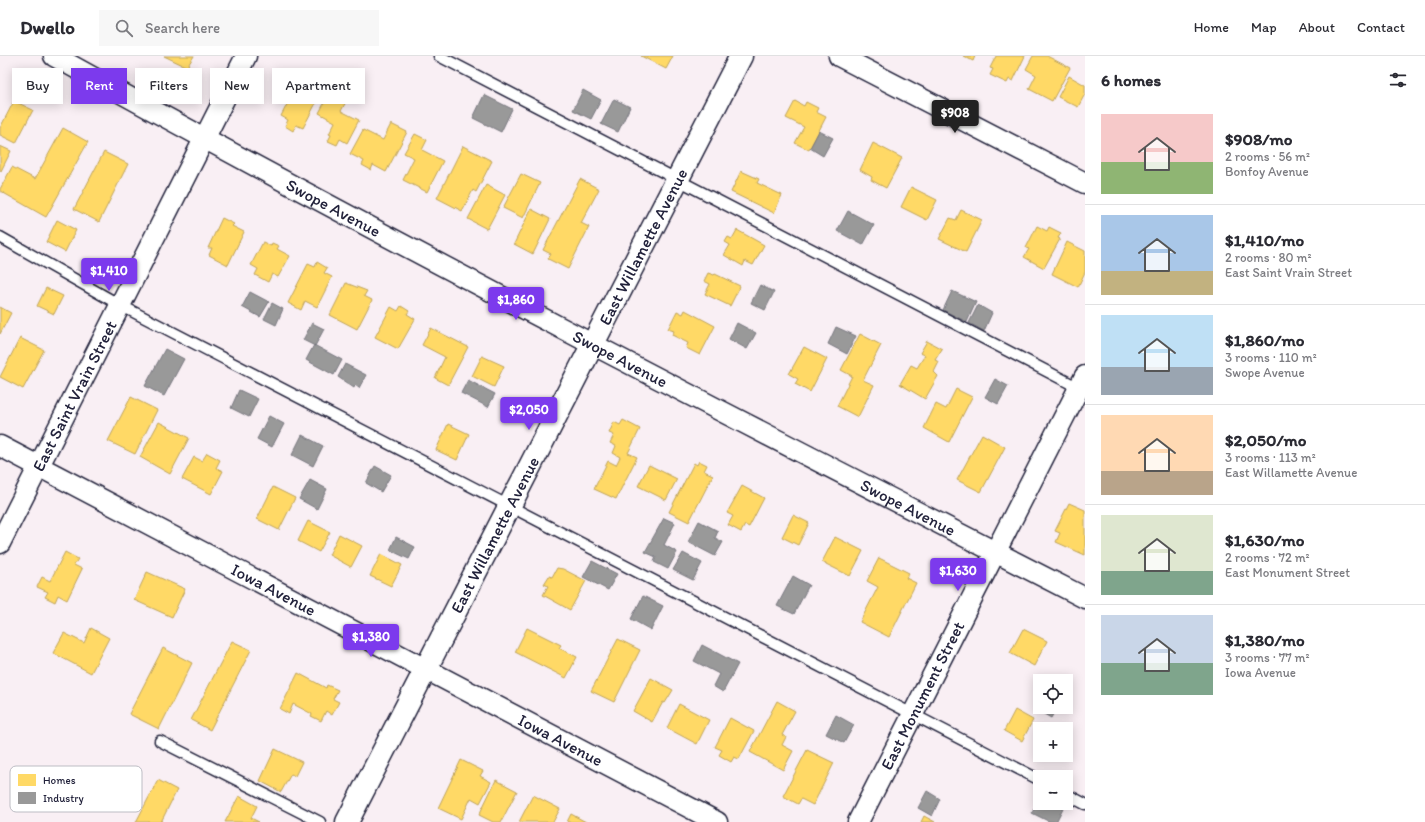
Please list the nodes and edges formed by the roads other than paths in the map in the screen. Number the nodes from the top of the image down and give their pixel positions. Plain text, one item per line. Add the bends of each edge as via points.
1 (54, 56) edge
2 (246, 56) edge
3 (439, 56) edge
4 (741, 56) edge
5 (840, 56) edge
6 (203, 139) junction
7 (678, 180) junction
8 (1085, 183) edge
9 (0, 237) edge
10 (120, 305) junction
11 (593, 344) junction
12 (1083, 384) edge
13 (0, 446) edge
14 (39, 468) junction
15 (509, 507) junction
16 (0, 543) edge
17 (996, 553) junction
18 (1085, 598) edge
19 (426, 669) junction
20 (914, 714) junction
21 (160, 741) dead end
22 (1033, 776) edge
23 (1073, 798) edge
24 (1085, 804) edge
25 (320, 822) edge
26 (347, 822) edge
27 (717, 822) edge
28 (858, 822) edge

1 - 6 street, Swope Avenue
2 - 6 street, East Saint Vrain Street
3 - 7 lane
4 - 7 street, East Willamette Avenue
5 - 8 street
6 - 10 street, East Saint Vrain Street
6 - 11 street, Swope Avenue
7 - 11 street, East Willamette Avenue
7 - 12 lane
9 - 10 lane
10 - 14 street, East Saint Vrain Street
10 - 15 lane
11 - 15 street, East Willamette Avenue
11 - 17 street, Swope Avenue
12 - 17 street, East Monument Street
13 - 14 street, Iowa Avenue
14 - 16 street, East Saint Vrain Street
14 - 19 street, Iowa Avenue
15 - 19 street, East Willamette Avenue
15 - 20 lane
17 - 18 street, Swope Avenue
17 - 20 street, East Monument Street
19 - 26 street, East Willamette Avenue
19 - 27 street, Iowa Avenue
20 - 22 lane
20 - 28 street, East Monument Street
21 - 25 lane
23 - 24 lane

